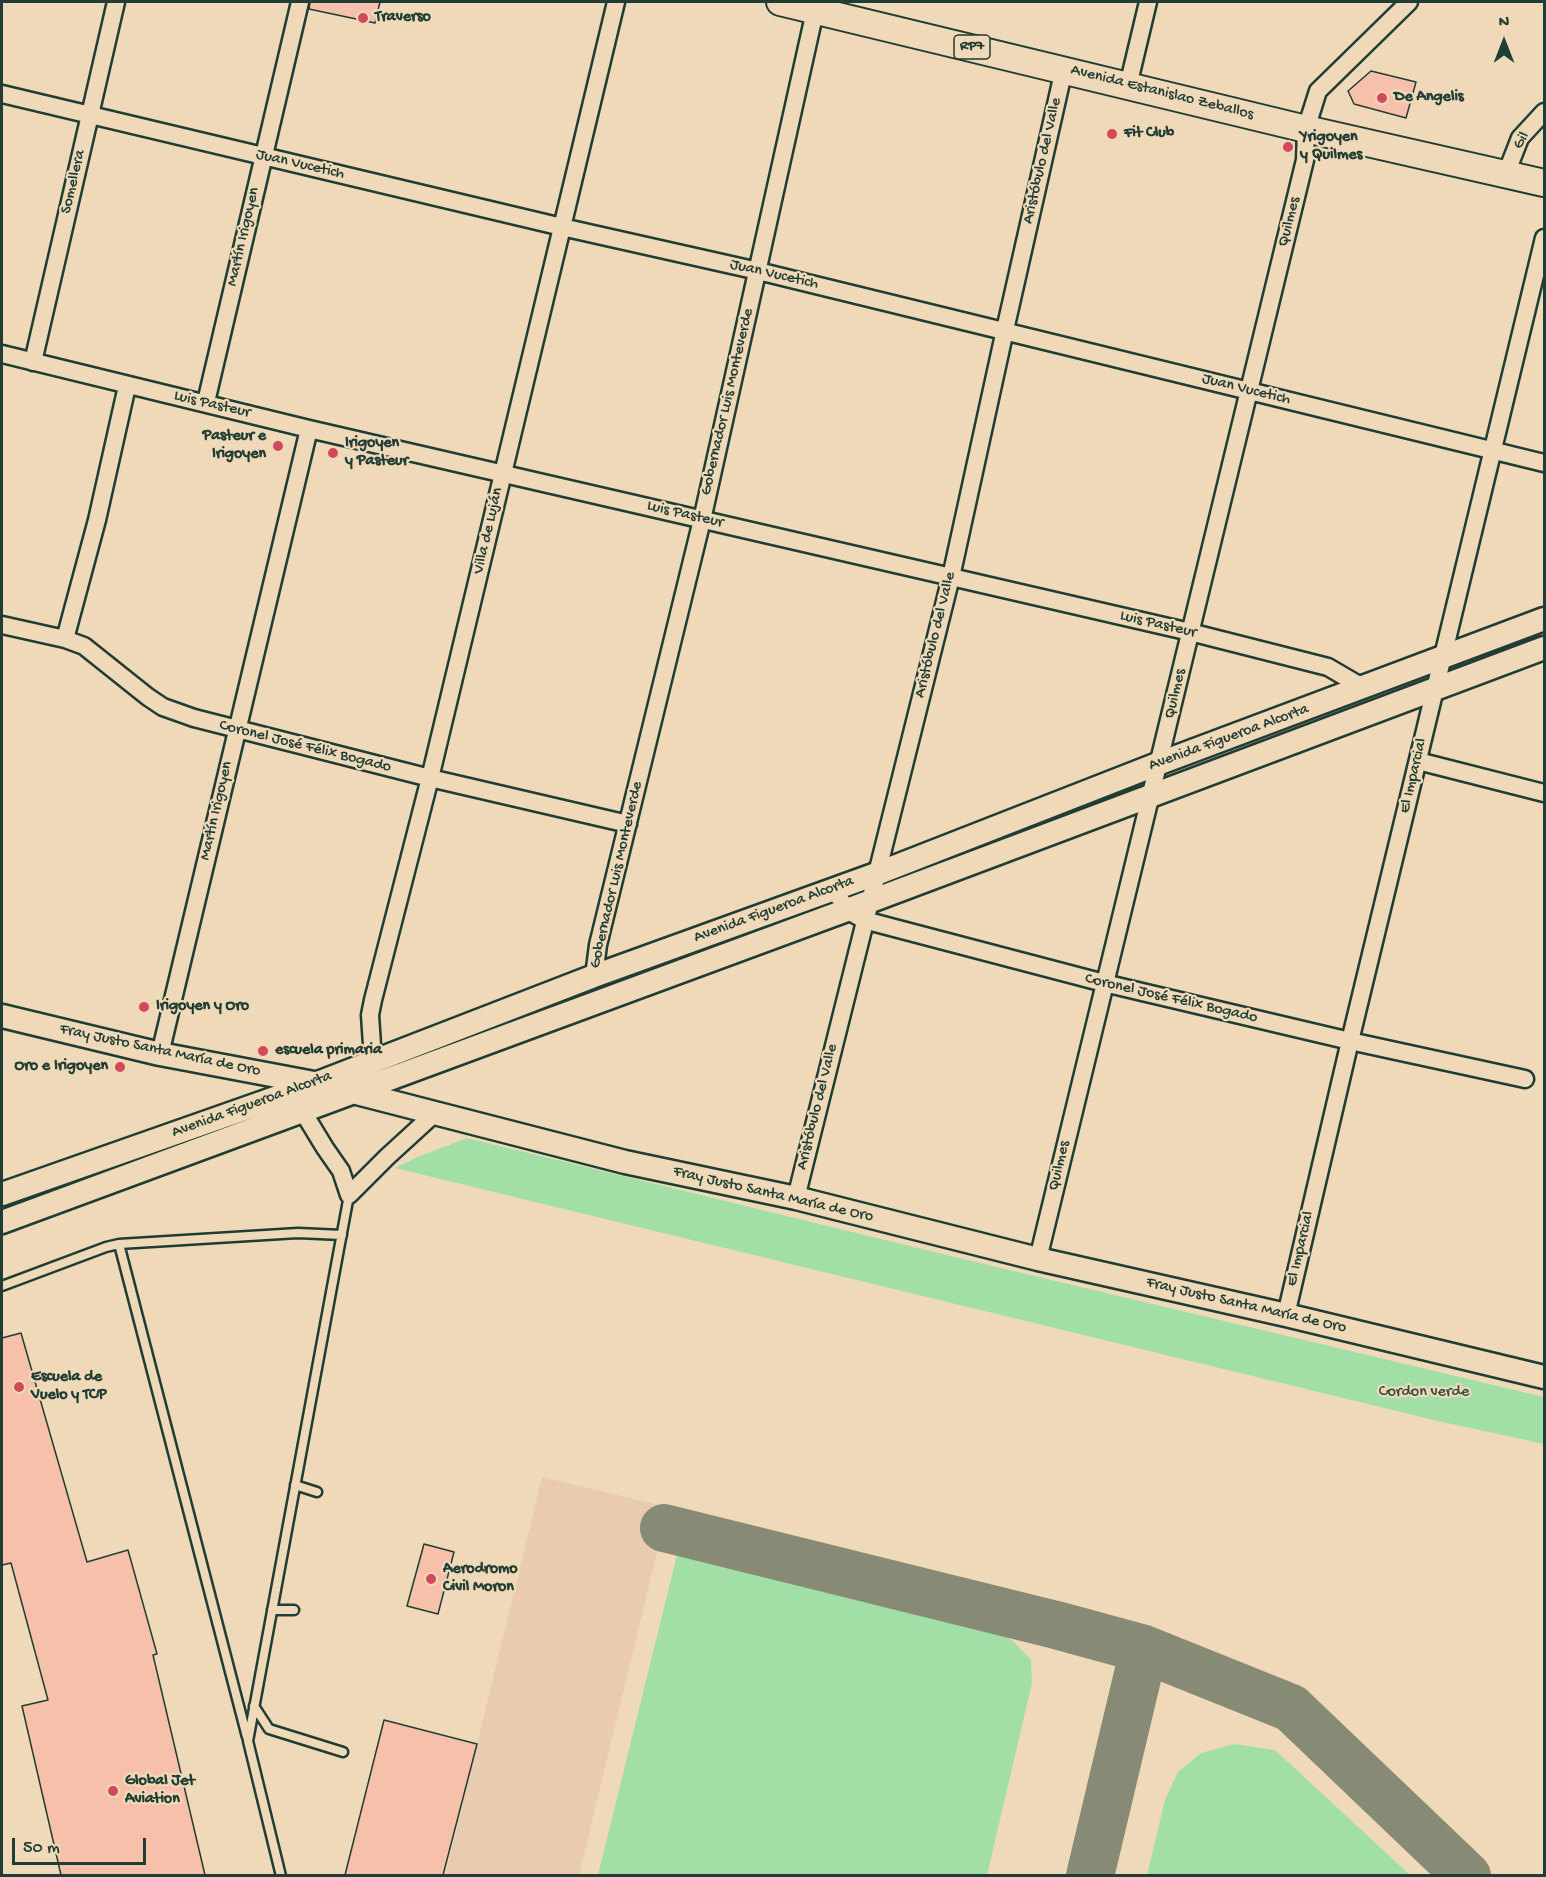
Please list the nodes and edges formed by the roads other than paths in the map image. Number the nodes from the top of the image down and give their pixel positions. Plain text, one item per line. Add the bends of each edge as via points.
1 (116, 2) edge
2 (300, 2) edge
3 (616, 2) edge
4 (780, 2) edge
5 (1148, 2) edge
6 (1409, 2) edge
7 (817, 5) edge
8 (1064, 69) junction
9 (1128, 86) junction
10 (2, 94) edge
11 (1545, 112) edge
12 (90, 116) junction
13 (1306, 129) junction
14 (263, 156) junction
15 (1506, 174) junction
16 (1545, 183) edge
17 (562, 227) junction
18 (1545, 238) edge
19 (758, 271) junction
20 (1005, 330) junction
21 (2, 354) edge
22 (33, 362) junction
23 (128, 386) junction
24 (1248, 390) junction
25 (206, 402) junction
26 (309, 429) junction
27 (1493, 451) junction
28 (1545, 463) edge
29 (503, 473) junction
30 (702, 519) junction
31 (951, 577) junction
32 (1545, 619) edge
33 (2, 625) edge
34 (1190, 632) junction
35 (65, 639) junction
36 (1545, 648) edge
37 (1442, 658) junction
38 (1364, 688) junction
39 (1434, 689) junction
40 (236, 730) junction
41 (1418, 761) junction
42 (1160, 763) junction
43 (430, 778) junction
44 (1545, 793) edge
45 (1151, 796) junction
46 (628, 824) junction
47 (876, 874) junction
48 (834, 889) junction
49 (860, 910) junction
50 (594, 976) junction
51 (1104, 983) junction
52 (2, 1016) edge
53 (1350, 1041) junction
54 (160, 1054) junction
55 (373, 1060) junction
56 (1525, 1079) dead end
57 (315, 1084) junction
58 (292, 1092) junction
59 (352, 1092) junction
60 (304, 1112) junction
61 (434, 1114) junction
62 (2, 1194) edge
63 (349, 1195) junction
64 (796, 1198) junction
65 (2, 1222) edge
66 (342, 1235) junction
67 (119, 1244) junction
68 (1038, 1259) junction
69 (2, 1286) edge
70 (1286, 1315) junction
71 (1545, 1377) edge
72 (296, 1485) junction
73 (318, 1492) dead end
74 (272, 1610) junction
75 (294, 1610) dead end
76 (254, 1706) junction
77 (248, 1741) junction
78 (343, 1752) dead end
79 (281, 1875) edge

1 - 12 street, Somellera
2 - 14 street, Martín Irigoyen
3 - 17 street, Villa de Luján
4 - 7 main road, Avenida Estanislao Zeballos / RP7
5 - 9 street
6 - 13 street, Quilmes via 1318,92
7 - 8 main road, Avenida Estanislao Zeballos / RP7
7 - 19 street, Gobernador Luis Monteverde
8 - 9 main road, Avenida Estanislao Zeballos / RP7
8 - 20 street, Aristóbulo del Valle
9 - 13 main road, Avenida Estanislao Zeballos / RP7
10 - 12 street, Juan Vucetich
11 - 15 street, Gil via 1520,138
12 - 14 street, Juan Vucetich
12 - 22 street, Somellera
13 - 15 main road, Avenida Estanislao Zeballos / RP7
13 - 24 street, Quilmes via 1305,160
14 - 17 street, Juan Vucetich
14 - 25 street, Martín Irigoyen
15 - 16 main road, Avenida Estanislao Zeballos / RP7
17 - 19 street, Juan Vucetich
17 - 29 street, Villa de Luján
18 - 27 street, El Imparcial
19 - 20 street, Juan Vucetich
19 - 30 street, Gobernador Luis Monteverde
20 - 24 street, Juan Vucetich
20 - 31 street, Aristóbulo del Valle
21 - 22 street, Luis Pasteur
22 - 23 street, Luis Pasteur
23 - 25 street, Luis Pasteur
23 - 35 street
24 - 27 street, Juan Vucetich
24 - 34 street, Quilmes
25 - 26 street, Luis Pasteur
26 - 29 street, Luis Pasteur
26 - 40 street, Martín Irigoyen
27 - 28 street, Juan Vucetich
27 - 37 street, El Imparcial
29 - 30 street, Luis Pasteur
29 - 43 street, Villa de Luján
30 - 31 street, Luis Pasteur
30 - 46 street, Gobernador Luis Monteverde
31 - 34 street, Luis Pasteur
31 - 47 street, Aristóbulo del Valle
32 - 37 main road, Avenida Figueroa Alcorta
33 - 35 street, Coronel José Félix Bogado
34 - 38 street, Luis Pasteur via 1328,667
34 - 42 street, Quilmes
35 - 40 street, Coronel José Félix Bogado via 84,646 163,707
36 - 39 main road, Avenida Figueroa Alcorta
37 - 38 main road, Avenida Figueroa Alcorta
37 - 39 street, El Imparcial
38 - 42 main road, Avenida Figueroa Alcorta
39 - 41 street, El Imparcial
39 - 45 main road, Avenida Figueroa Alcorta
40 - 43 street, Coronel José Félix Bogado
40 - 54 street, Martín Irigoyen
41 - 44 street
41 - 53 street, El Imparcial
42 - 45 street, Quilmes
42 - 47 main road, Avenida Figueroa Alcorta
43 - 46 street, Coronel José Félix Bogado
43 - 55 street, Villa de Luján via 373,1000
45 - 49 main road, Avenida Figueroa Alcorta
45 - 51 street, Quilmes
46 - 50 street, Gobernador Luis Monteverde
47 - 48 main road, Avenida Figueroa Alcorta
47 - 49 street, Aristóbulo del Valle
48 - 49 street
48 - 50 main road, Avenida Figueroa Alcorta
49 - 51 street, Coronel José Félix Bogado
49 - 59 main road, Avenida Figueroa Alcorta
49 - 64 street, Aristóbulo del Valle
50 - 55 main road, Avenida Figueroa Alcorta
51 - 53 street, Coronel José Félix Bogado
51 - 68 street, Quilmes
52 - 54 main road, Fray Justo Santa María de Oro
53 - 56 street, Coronel José Félix Bogado
53 - 70 street, El Imparcial
54 - 57 main road, Fray Justo Santa María de Oro
55 - 57 main road, Avenida Figueroa Alcorta
57 - 58 main road, Avenida Figueroa Alcorta
57 - 59 main road, Fray Justo Santa María de Oro
58 - 60 street
58 - 62 main road, Avenida Figueroa Alcorta
59 - 60 main road, Avenida Figueroa Alcorta
59 - 61 main road, Fray Justo Santa María de Oro
60 - 63 street via 341,1171
60 - 65 main road, Avenida Figueroa Alcorta
61 - 63 street
61 - 64 main road, Fray Justo Santa María de Oro via 625,1162
63 - 66 lane
64 - 68 main road, Fray Justo Santa María de Oro
66 - 67 lane via 298,1233
66 - 72 lane
67 - 69 lane
67 - 77 lane
68 - 70 main road, Fray Justo Santa María de Oro
70 - 71 main road, Fray Justo Santa María de Oro
72 - 73 lane
72 - 74 lane
74 - 75 lane
74 - 76 lane
76 - 77 lane
76 - 78 lane via 269,1729
77 - 79 lane

